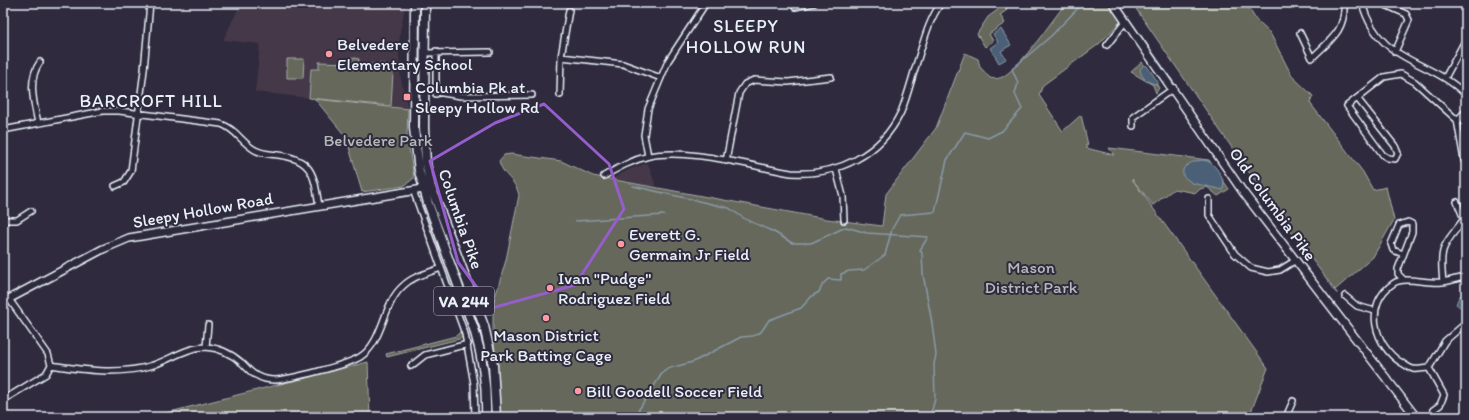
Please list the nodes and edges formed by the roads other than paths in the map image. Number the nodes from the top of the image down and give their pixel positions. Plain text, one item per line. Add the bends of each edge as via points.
1 (150, 3) edge
2 (414, 3) edge
3 (425, 3) edge
4 (706, 3) edge
5 (814, 3) edge
6 (940, 3) edge
7 (1114, 3) edge
8 (1344, 3) edge
9 (1362, 3) edge
10 (1380, 3) edge
11 (795, 7) dead end
12 (569, 10) dead end
13 (1126, 21) junction
14 (1300, 33) dead end
15 (1466, 39) edge
16 (1107, 45) dead end
17 (436, 52) junction
18 (490, 52) dead end
19 (1395, 52) junction
20 (425, 53) junction
21 (561, 58) junction
22 (40, 62) dead end
23 (831, 77) dead end
24 (661, 78) junction
25 (1445, 78) junction
26 (1174, 88) junction
27 (532, 95) dead end
28 (560, 95) dead end
29 (1466, 95) edge
30 (1357, 98) junction
31 (1466, 111) edge
32 (138, 114) junction
33 (1466, 119) edge
34 (1457, 120) junction
35 (38, 123) junction
36 (1133, 126) dead end
37 (3, 130) edge
38 (648, 156) junction
39 (1466, 160) edge
40 (726, 161) junction
41 (836, 169) junction
42 (604, 176) dead end
43 (115, 186) dead end
44 (427, 188) junction
45 (413, 190) junction
46 (1209, 199) dead end
47 (1457, 202) dead end
48 (319, 206) junction
49 (32, 211) dead end
50 (3, 220) edge
51 (844, 220) dead end
52 (1403, 254) junction
53 (1296, 260) junction
54 (441, 268) junction
55 (1466, 277) edge
56 (1403, 279) junction
57 (1443, 282) junction
58 (1346, 296) dead end
59 (6, 301) edge
60 (1375, 311) junction
61 (1466, 323) edge
62 (208, 325) dead end
63 (468, 344) junction
64 (206, 348) junction
65 (51, 366) junction
66 (410, 366) dead end
67 (1428, 368) junction
68 (3, 400) edge
69 (1293, 401) dead end
70 (1433, 410) dead end
71 (475, 417) edge
72 (486, 417) edge
73 (496, 417) edge
74 (1286, 417) edge
75 (1416, 417) edge

1 - 32 street
2 - 44 main road, Columbia Pike / VA 244 via 414,134 416,156
3 - 20 main road, Columbia Pike / VA 244
4 - 24 street via 676,48
5 - 11 street
6 - 41 street via 926,33 906,99 896,121 883,139 867,154
7 - 13 street, Old Columbia Pike
8 - 14 street via 1345,17 1339,29 1312,58
9 - 19 street via 1372,26
10 - 19 street via 1406,14 1409,20
12 - 21 street
13 - 16 street
13 - 26 street, Old Columbia Pike
15 - 25 street
17 - 18 street
17 - 20 street
17 - 27 street via 436,94
19 - 25 street
20 - 44 main road, Columbia Pike / VA 244 via 424,139
21 - 24 street via 623,64
21 - 28 street
22 - 35 street via 33,78
23 - 40 street via 788,82 754,80 745,84 739,93
24 - 38 street via 645,118 644,135
25 - 29 street
26 - 36 street via 1133,117
26 - 53 street, Old Columbia Pike via 1243,192
30 - 30 street via 1347,106 1383,155 1395,159 1398,153 1395,146
30 - 34 street via 1384,77 1401,74 1415,82
31 - 34 street
32 - 35 street via 119,111 90,112
32 - 43 street via 130,175 124,182
32 - 48 street via 221,124 233,129 256,151 298,158 312,173
33 - 34 street
34 - 39 street
35 - 37 street
38 - 40 street via 676,153
38 - 42 street
40 - 41 street via 791,173 818,173
41 - 51 street via 844,196
44 - 45 street, Sleepy Hollow Road
44 - 72 main road, Columbia Pike / VA 244 via 480,350
44 - 73 main road, Columbia Pike / VA 244 via 484,326 493,365
45 - 48 street, Sleepy Hollow Road
45 - 54 street
46 - 53 street via 1209,215 1235,254 1251,268 1268,272 1280,270
47 - 57 street via 1464,219 1443,247 1440,259
48 - 59 street, Sleepy Hollow Road via 129,238 103,249
49 - 50 street via 17,220
52 - 52 street via 1412,232 1412,224 1408,222 1399,225 1391,244 1393,250
52 - 56 street via 1398,274
53 - 75 street, Old Columbia Pike
54 - 63 street
54 - 64 street via 412,279 399,289 366,352 355,360 293,377 272,380 254,374 224,351
55 - 57 street
56 - 57 street
56 - 60 street via 1387,290
58 - 60 street via 1357,306
59 - 65 street via 48,354
60 - 67 street via 1375,327 1395,359 1413,369
61 - 67 street via 1445,341
62 - 64 street
63 - 66 street via 425,355
63 - 71 street via 474,384
64 - 65 street via 190,350 161,362 128,370
65 - 68 street via 46,374
67 - 70 street via 1444,395 1440,405
69 - 74 street

